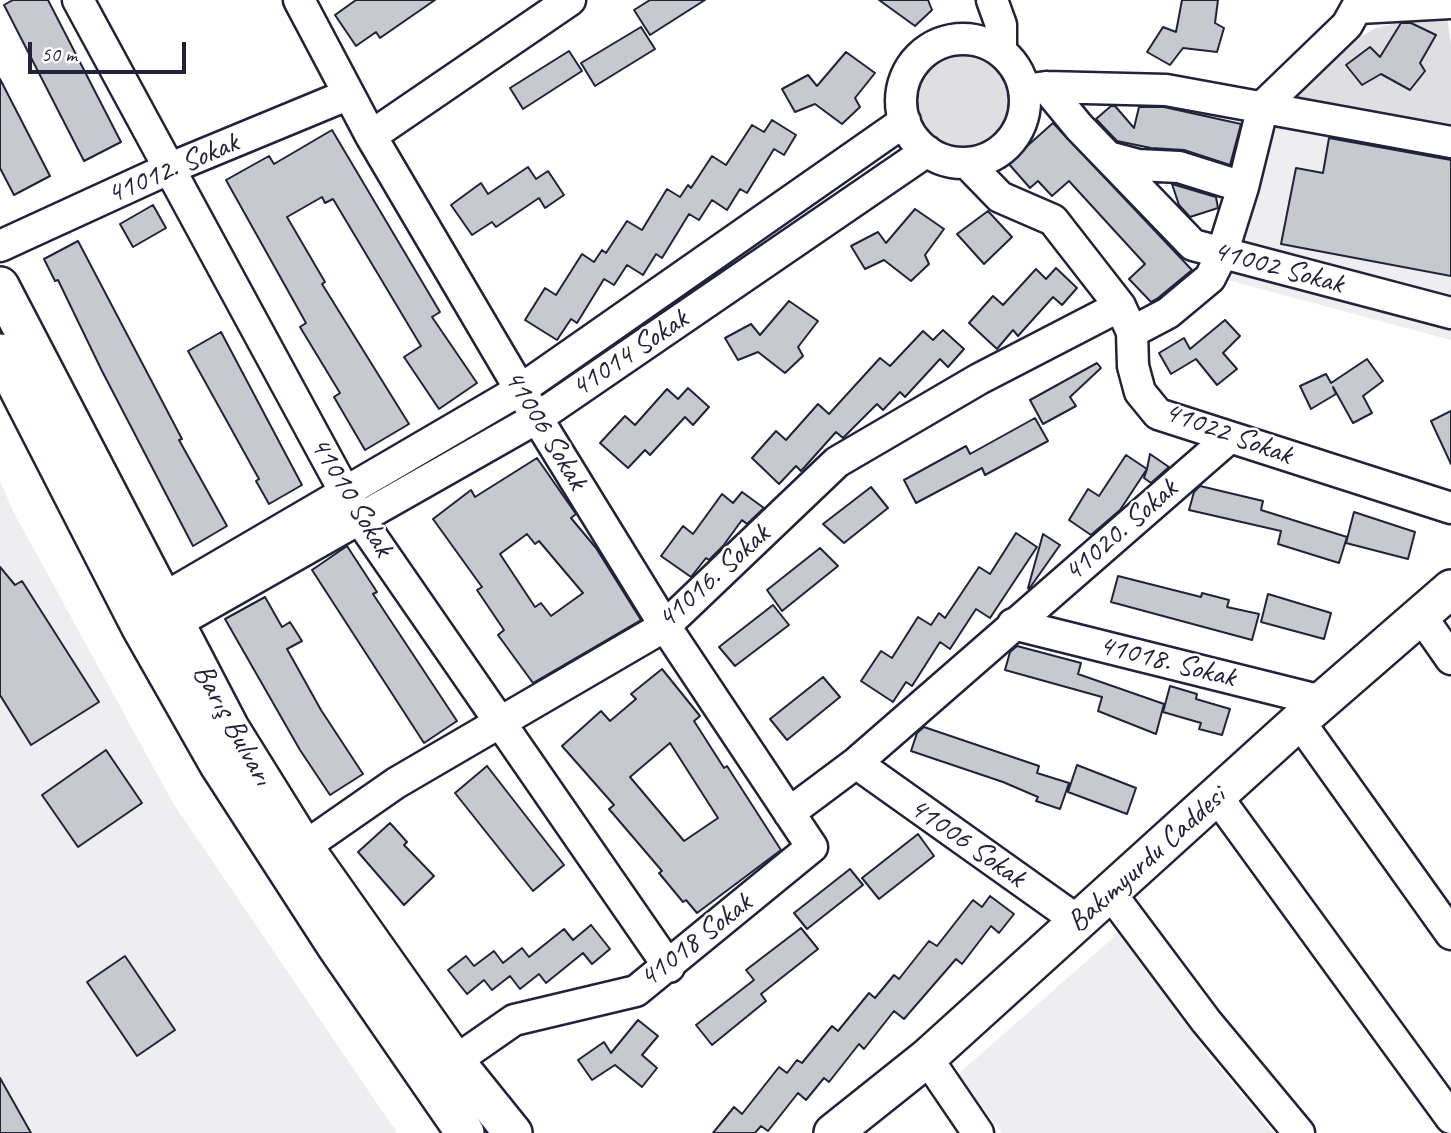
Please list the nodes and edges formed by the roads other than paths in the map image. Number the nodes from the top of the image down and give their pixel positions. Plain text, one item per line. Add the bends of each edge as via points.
1 (78, 0) edge
2 (299, 0) edge
3 (570, 0) edge
4 (992, 0) edge
5 (1451, 3) edge
6 (1360, 4) edge
7 (1001, 52) junction
8 (1035, 88) junction
9 (347, 95) junction
10 (1263, 106) junction
11 (905, 121) junction
12 (371, 136) junction
13 (1451, 142) edge
14 (927, 151) junction
15 (1107, 156) junction
16 (967, 163) junction
17 (169, 169) junction
18 (1243, 187) junction
19 (0, 246) edge
20 (1222, 254) junction
21 (0, 286) edge
22 (1451, 313) edge
23 (1126, 319) junction
24 (0, 353) edge
25 (520, 390) junction
26 (537, 418) junction
27 (1229, 438) junction
28 (352, 506) junction
29 (1451, 508) edge
30 (1451, 590) edge
31 (163, 614) junction
32 (1421, 615) junction
33 (1013, 624) junction
34 (665, 626) junction
35 (1451, 659) edge
36 (1310, 711) junction
37 (499, 724) junction
38 (856, 763) junction
39 (1218, 798) junction
40 (789, 813) junction
41 (304, 847) junction
42 (812, 847) joint
43 (1111, 894) junction
44 (1078, 922) junction
45 (1451, 934) edge
46 (348, 936) junction
47 (669, 967) junction
48 (927, 1058) junction
49 (455, 1061) junction
50 (1451, 1118) edge
51 (836, 1131) edge
52 (465, 1133) edge
53 (513, 1133) edge
54 (978, 1133) edge
55 (1299, 1133) edge

1 - 17 street, 41010 Sokak
2 - 9 street, 41006 Sokak
3 - 12 street
4 - 7 street via 1000,24
5 - 6 street
6 - 10 street via 1347,24
7 - 8 street
7 - 11 street via 983,41 961,38 933,46 905,77 900,98
8 - 10 street via 1166,90
8 - 15 street, 41002 Sokak
8 - 16 street via 1020,127 1003,149
9 - 12 street, 41006 Sokak
9 - 17 street, 41012. Sokak
10 - 13 street
10 - 18 street, 41016. Sokak
11 - 14 street via 916,143
11 - 25 street, 41014 Sokak
12 - 25 street, 41006 Sokak
14 - 16 street via 939,160
14 - 26 street, 41014 Sokak
15 - 18 street via 1138,165 1179,167
15 - 20 street, 41002 Sokak via 1193,245
16 - 23 street via 1000,197 1053,220
17 - 19 street, 41012. Sokak
17 - 28 street, 41010 Sokak
18 - 20 street, 41016. Sokak
20 - 22 street, 41002 Sokak
20 - 23 street, 41016. Sokak via 1210,278 1168,313
21 - 31 main road, Barış Bulvarı
23 - 27 street, 41022 Sokak via 1140,392 1158,414
23 - 34 street, 41016. Sokak via 979,379 837,462
24 - 31 main road, Barış Bulvarı
25 - 26 street, 41006 Sokak
25 - 28 street, 41014 Sokak
26 - 28 street, 41014 Sokak
26 - 34 street, 41006 Sokak
27 - 29 street, 41022 Sokak
27 - 33 street, 41020. Sokak
28 - 31 street, 41014 Sokak
28 - 37 street, 41010 Sokak
30 - 32 main road, Bakımyurdu Caddesi
31 - 41 main road, Barış Bulvarı
31 - 46 main road, Barış Bulvarı via 219,765
32 - 35 street
32 - 36 main road, Bakımyurdu Caddesi
33 - 36 street, 41018. Sokak
33 - 38 street
34 - 37 street, 41016. Sokak
34 - 40 street, 41006 Sokak
36 - 39 main road, Bakımyurdu Caddesi
36 - 45 street
37 - 41 street, 41016. Sokak via 396,783
37 - 47 street, 41010 Sokak
38 - 40 street
38 - 44 street, 41006 Sokak
39 - 43 main road, Bakımyurdu Caddesi
39 - 50 street
40 - 42 street, 41006 Sokak
41 - 46 main road, Barış Bulvarı
42 - 47 street, 41018 Sokak
43 - 44 main road, Bakımyurdu Caddesi
43 - 55 street via 1206,1021
44 - 48 main road, Bakımyurdu Caddesi
46 - 49 main road, Barış Bulvarı
46 - 52 main road, Barış Bulvarı
47 - 49 street, 41018 Sokak via 636,991 514,1020
48 - 51 main road, Bakımyurdu Caddesi
48 - 54 street
49 - 53 main road, Barış Bulvarı

